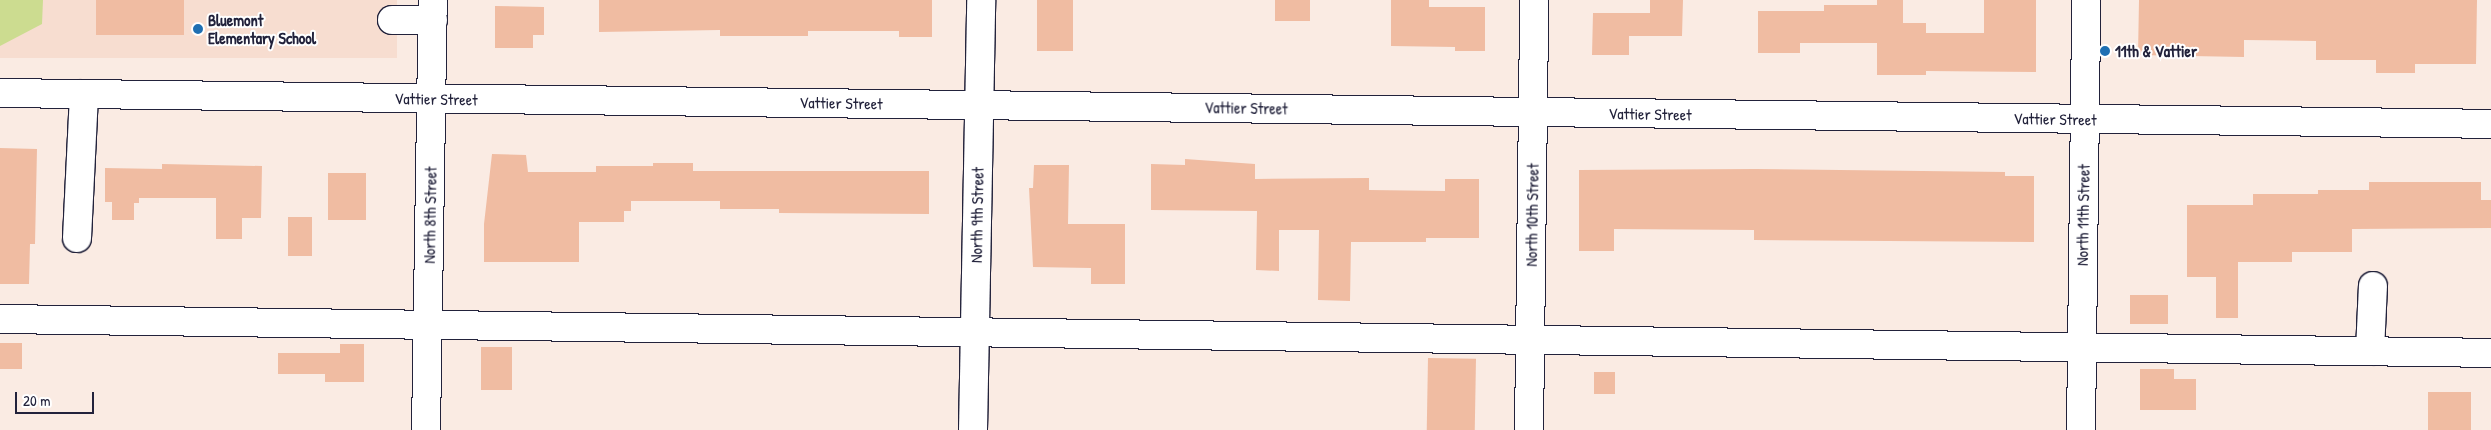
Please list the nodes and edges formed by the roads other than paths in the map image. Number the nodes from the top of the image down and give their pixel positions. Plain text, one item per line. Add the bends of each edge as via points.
1 (981, 0) edge
2 (1534, 0) edge
3 (2086, 0) edge
4 (433, 10) edge
5 (392, 20) dead end
6 (0, 93) edge
7 (84, 94) junction
8 (432, 99) junction
9 (980, 104) junction
10 (1533, 112) junction
11 (2084, 119) junction
12 (2491, 124) edge
13 (77, 238) dead end
14 (2373, 286) dead end
15 (0, 319) edge
16 (428, 325) junction
17 (975, 332) junction
18 (1530, 341) junction
19 (2082, 345) junction
20 (2370, 351) junction
21 (2491, 353) edge
22 (426, 430) edge
23 (973, 430) edge
24 (1529, 430) edge
25 (2081, 430) edge

1 - 9 street, North 9th Street
2 - 10 street, North 10th Street
3 - 11 street, North 11th Street
4 - 5 street
4 - 8 street, North 8th Street
6 - 7 street, Vattier Street
7 - 8 street, Vattier Street
7 - 13 street
8 - 9 street, Vattier Street
8 - 16 street, North 8th Street
9 - 10 street, Vattier Street
9 - 17 street, North 9th Street
10 - 11 street, Vattier Street
10 - 18 street, North 10th Street
11 - 12 street, Vattier Street
11 - 19 street, North 11th Street
14 - 20 street
15 - 16 street
16 - 17 street
16 - 22 street, North 8th Street
17 - 18 street
17 - 23 street, North 9th Street
18 - 19 street
18 - 24 street, North 10th Street
19 - 20 street
19 - 25 street, North 11th Street
20 - 21 street

